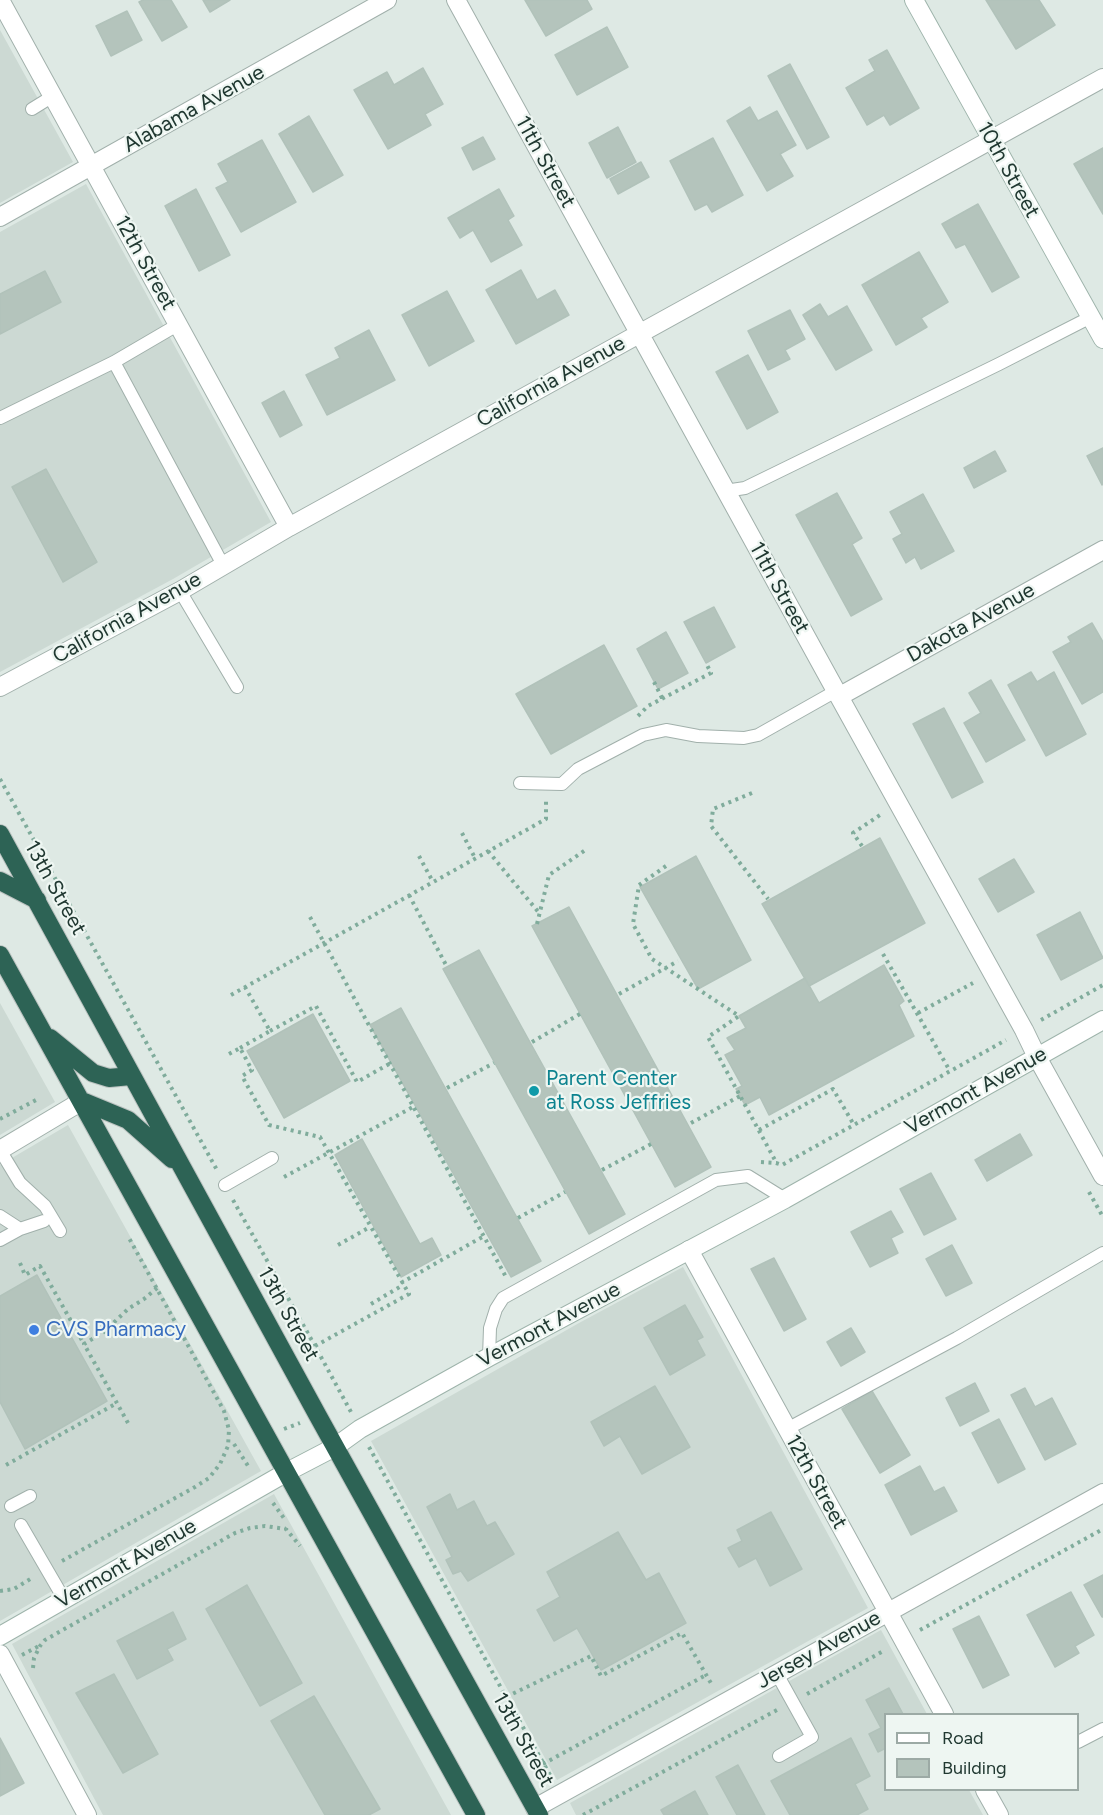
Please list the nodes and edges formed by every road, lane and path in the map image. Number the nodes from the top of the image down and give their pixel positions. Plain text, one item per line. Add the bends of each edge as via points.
1 (0, 0) edge
2 (387, 0) edge
3 (456, 0) edge
4 (914, 0) edge
5 (1103, 78) edge
6 (53, 96) junction
7 (32, 109) dead end
8 (991, 138) junction
9 (92, 166) junction
10 (0, 218) edge
11 (1091, 317) junction
12 (179, 324) junction
13 (640, 334) junction
14 (1103, 339) edge
15 (114, 362) junction
16 (0, 418) edge
17 (725, 491) junction
18 (289, 527) junction
19 (1103, 550) edge
20 (223, 565) junction
21 (180, 591) junction
22 (706, 663) dead end
23 (654, 682) dead end
24 (0, 687) edge
25 (237, 687) dead end
26 (838, 694) junction
27 (663, 698) junction
28 (630, 721) dead end
29 (0, 779) edge
30 (520, 783) dead end
31 (546, 784) junction
32 (752, 793) dead end
33 (880, 815) dead end
34 (462, 833) dead end
35 (0, 834) edge
36 (862, 846) dead end
37 (587, 849) dead end
38 (488, 851) junction
39 (419, 855) dead end
40 (475, 858) junction
41 (666, 866) dead end
42 (0, 881) edge
43 (434, 882) junction
44 (409, 896) junction
45 (768, 899) dead end
46 (38, 900) junction
47 (540, 914) junction
48 (310, 917) dead end
49 (537, 924) dead end
50 (323, 943) junction
51 (883, 954) dead end
52 (0, 955) edge
53 (678, 961) dead end
54 (446, 965) dead end
55 (665, 968) junction
56 (973, 983) dead end
57 (1103, 985) edge
58 (245, 987) junction
59 (619, 994) dead end
60 (231, 995) dead end
61 (580, 1014) dead end
62 (918, 1014) junction
63 (1103, 1020) edge
64 (1024, 1030) junction
65 (41, 1031) junction
66 (270, 1031) junction
67 (532, 1042) dead end
68 (240, 1048) junction
69 (229, 1054) dead end
70 (1037, 1056) junction
71 (494, 1063) dead end
72 (389, 1064) junction
73 (950, 1071) junction
74 (131, 1076) junction
75 (447, 1088) dead end
76 (740, 1096) junction
77 (40, 1099) dead end
78 (82, 1101) junction
79 (413, 1107) junction
80 (0, 1119) edge
81 (691, 1123) dead end
82 (854, 1125) junction
83 (759, 1130) junction
84 (651, 1144) dead end
85 (0, 1150) edge
86 (329, 1153) junction
87 (272, 1158) dead end
88 (758, 1161) dead end
89 (776, 1163) junction
90 (182, 1168) junction
91 (602, 1170) dead end
92 (1103, 1176) edge
93 (284, 1177) dead end
94 (225, 1185) junction
95 (565, 1192) dead end
96 (786, 1198) junction
97 (0, 1216) edge
98 (518, 1218) dead end
99 (44, 1221) dead end
100 (370, 1227) junction
101 (20, 1229) junction
102 (60, 1231) dead end
103 (484, 1236) junction
104 (129, 1237) dead end
105 (0, 1240) edge
106 (338, 1245) dead end
107 (689, 1250) junction
108 (1103, 1253) edge
109 (20, 1263) dead end
110 (509, 1282) dead end
111 (402, 1284) junction
112 (157, 1288) junction
113 (371, 1304) dead end
114 (84, 1344) junction
115 (315, 1346) junction
116 (489, 1357) junction
117 (117, 1403) junction
118 (128, 1423) dead end
119 (787, 1429) junction
120 (360, 1430) junction
121 (335, 1447) junction
122 (6, 1465) dead end
123 (287, 1472) junction
124 (1103, 1493) edge
125 (30, 1496) dead end
126 (11, 1506) dead end
127 (21, 1524) dead end
128 (286, 1529) dead end
129 (1103, 1529) edge
130 (47, 1569) junction
131 (0, 1591) edge
132 (64, 1599) junction
133 (887, 1612) junction
134 (0, 1636) edge
135 (903, 1640) junction
136 (0, 1654) edge
137 (33, 1674) dead end
138 (777, 1674) junction
139 (706, 1675) junction
140 (713, 1687) dead end
141 (506, 1697) junction
142 (793, 1702) junction
143 (943, 1713) edge
144 (1103, 1729) edge
145 (1079, 1741) edge
146 (778, 1756) dead end
147 (543, 1764) junction
148 (987, 1791) edge
149 (561, 1793) junction
150 (537, 1811) edge
151 (87, 1815) edge
152 (476, 1815) edge
153 (584, 1815) edge
154 (999, 1815) edge

1 - 6 street, 12th Street
2 - 9 street, Alabama Avenue
3 - 13 street, 11th Street
4 - 8 street, 10th Street
5 - 8 street, California Avenue
6 - 7 lane
6 - 9 street, 12th Street
8 - 11 street, 10th Street
8 - 13 street, California Avenue
9 - 10 street, Alabama Avenue
9 - 12 street, 12th Street
11 - 14 street, 10th Street
11 - 17 lane via 746,488
12 - 15 lane
12 - 18 street, 12th Street
13 - 17 street, 11th Street
13 - 18 street, California Avenue
15 - 16 lane
15 - 20 lane
17 - 26 street, 11th Street
18 - 20 street, California Avenue
19 - 26 street, Dakota Avenue
20 - 21 street, California Avenue
21 - 24 street, California Avenue
21 - 25 lane
22 - 27 path via 711,673
23 - 27 path
26 - 31 lane via 758,735 744,738 666,730 643,735 578,769 562,784
26 - 64 street, 11th Street
27 - 28 path
29 - 94 path
30 - 31 lane
31 - 38 path via 546,819
32 - 45 path via 713,809 711,826
33 - 36 path via 853,833
34 - 40 path
35 - 46 highway, 13th Street
37 - 47 path via 549,875
38 - 40 path
38 - 47 path
39 - 43 path
40 - 43 path
41 - 55 path via 639,885 633,924 652,959
42 - 46 highway
43 - 44 path
44 - 50 path
44 - 54 path
46 - 74 highway, 13th Street
47 - 49 path
48 - 50 path
50 - 58 path
50 - 72 path
51 - 62 path
52 - 65 highway
53 - 55 path
55 - 59 path
55 - 76 path via 739,1016 708,1037
56 - 62 path
57 - 64 path
58 - 60 path
58 - 66 path
61 - 67 path
62 - 73 path
63 - 70 street, Vermont Avenue
64 - 70 street, 11th Street
64 - 73 path
65 - 74 highway via 93,1073 109,1078
65 - 78 highway
66 - 68 path
66 - 72 path via 316,1006 357,1082
68 - 69 path
68 - 86 path via 252,1070 242,1076 269,1125 320,1137
70 - 92 street, 11th Street
70 - 96 street, Vermont Avenue
71 - 75 path
72 - 79 path
73 - 82 path
74 - 90 highway, 13th Street
76 - 81 path
76 - 83 path
77 - 80 path
78 - 85 street
78 - 90 highway via 128,1120
78 - 123 highway
79 - 86 path
79 - 103 path
82 - 83 path via 833,1089
82 - 89 path via 782,1165
83 - 89 path
84 - 91 path
85 - 102 lane via 20,1183 45,1206
86 - 93 path
86 - 100 path
87 - 94 lane
88 - 89 path
90 - 121 highway, 13th Street
94 - 115 path
95 - 98 path
96 - 107 street, Vermont Avenue
96 - 116 lane via 748,1176 716,1180 503,1298 490,1328
97 - 101 lane
99 - 101 lane
100 - 106 path
100 - 111 path
101 - 105 lane
103 - 110 path
103 - 111 path
104 - 112 path
107 - 116 street, Vermont Avenue
107 - 119 street, 12th Street
108 - 119 lane via 957,1338
109 - 114 path via 25,1275 40,1266
111 - 113 path
111 - 115 path via 409,1294
112 - 114 path
112 - 130 path via 224,1411 228,1446 220,1464 202,1483
114 - 117 path
115 - 120 path
116 - 120 street, Vermont Avenue
117 - 118 path
117 - 122 path
119 - 133 street, 12th Street
120 - 121 street, Vermont Avenue
120 - 141 path
121 - 123 street, Vermont Avenue
121 - 150 highway, 13th Street
123 - 132 street, Vermont Avenue
123 - 152 highway
124 - 133 street, Jersey Avenue
125 - 126 lane
127 - 130 lane
128 - 137 path via 265,1526 235,1533 45,1640 34,1658
129 - 135 path
130 - 131 path via 14,1589
130 - 132 lane
132 - 134 street, Vermont Avenue
133 - 135 street, 12th Street
133 - 138 street, Jersey Avenue
135 - 142 path
135 - 143 street, 12th Street
136 - 151 street
138 - 142 lane
138 - 149 street, Jersey Avenue
139 - 140 path
139 - 141 path via 682,1633 601,1676 591,1656
139 - 147 path
141 - 147 path
142 - 146 lane via 812,1737
142 - 153 path
144 - 145 lane
147 - 149 path
148 - 154 street
149 - 150 street, Jersey Avenue

